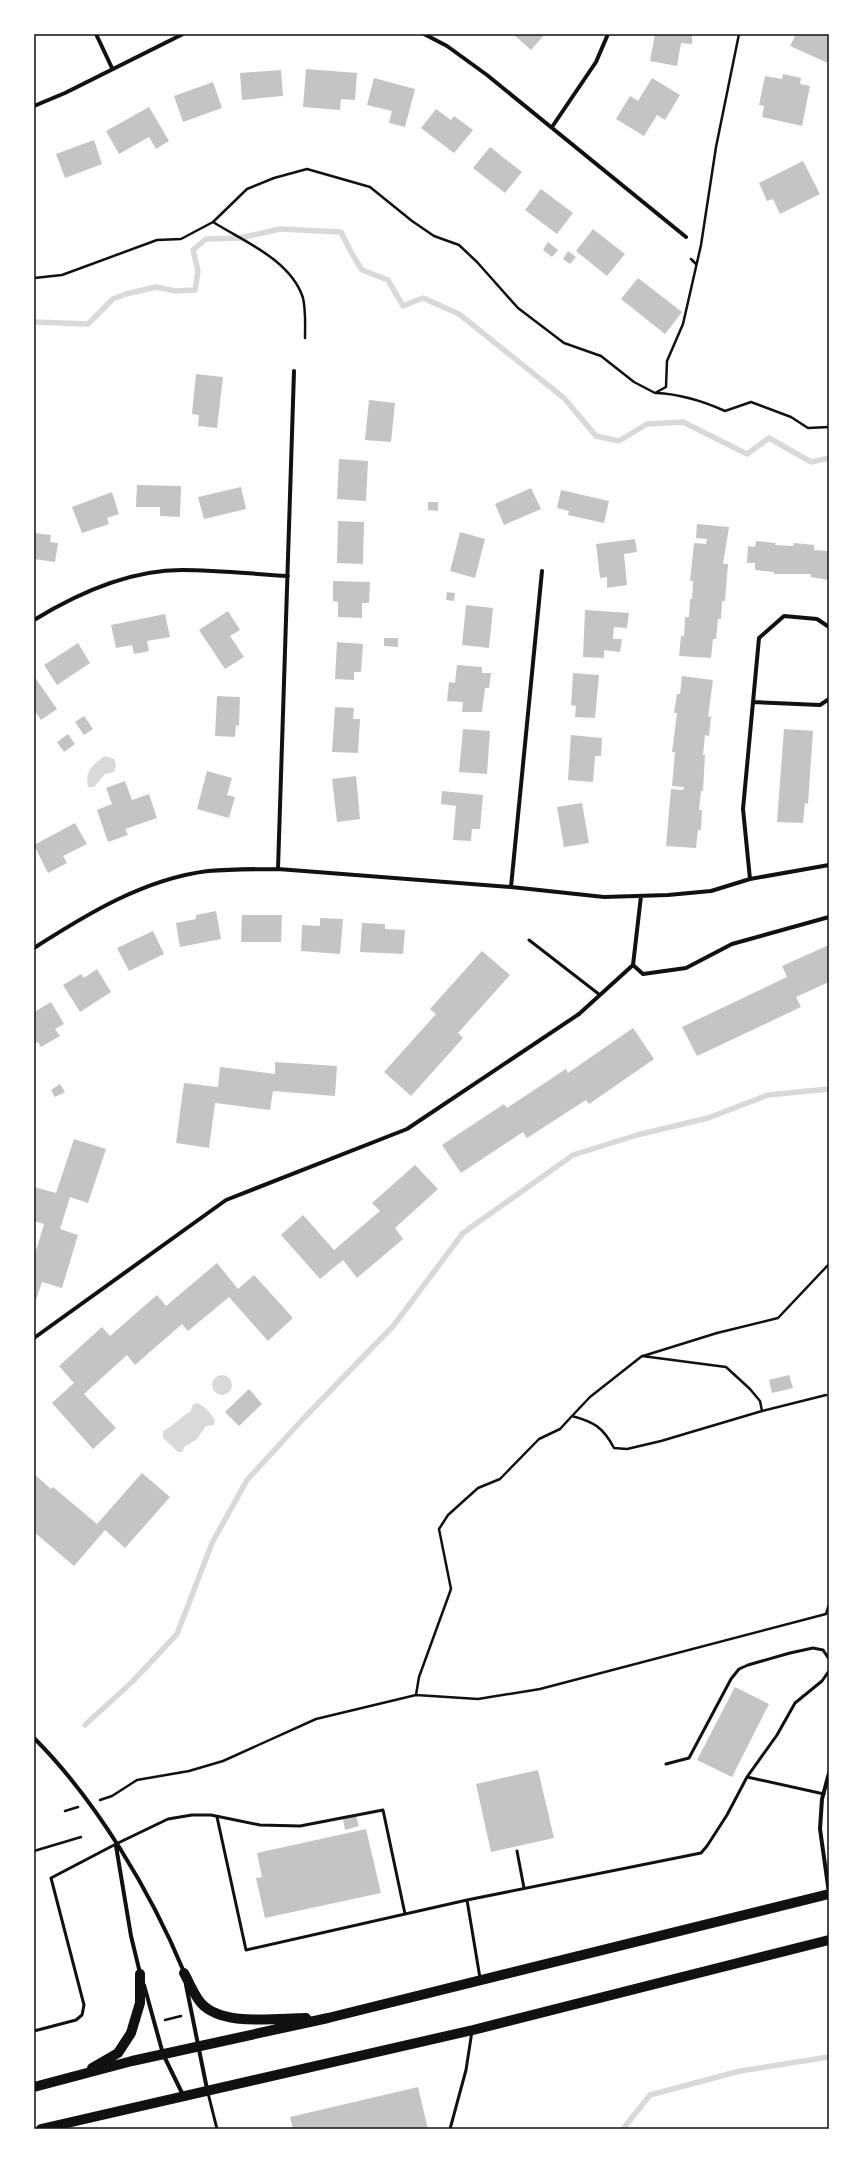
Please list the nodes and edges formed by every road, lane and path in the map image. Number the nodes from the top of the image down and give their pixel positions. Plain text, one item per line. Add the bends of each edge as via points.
1 (96, 34) edge
2 (183, 34) edge
3 (424, 34) edge
4 (608, 34) edge
5 (739, 34) edge
6 (112, 68) junction
7 (34, 106) edge
8 (552, 127) junction
9 (213, 222) junction
10 (686, 237) dead end
11 (691, 259) dead end
12 (696, 264) junction
13 (34, 278) edge
14 (304, 338) dead end
15 (294, 371) dead end
16 (655, 393) junction
17 (829, 427) edge
18 (542, 571) dead end
19 (288, 576) junction
20 (34, 620) edge
21 (829, 627) edge
22 (829, 699) edge
23 (753, 702) junction
24 (829, 865) edge
25 (278, 869) junction
26 (750, 879) junction
27 (511, 887) junction
28 (641, 896) junction
29 (829, 917) edge
30 (529, 940) dead end
31 (34, 948) edge
32 (633, 965) junction
33 (600, 995) junction
34 (829, 1264) edge
35 (34, 1338) edge
36 (642, 1356) junction
37 (826, 1395) dead end
38 (762, 1411) junction
39 (572, 1416) junction
40 (829, 1604) edge
41 (829, 1658) edge
42 (829, 1671) edge
43 (416, 1695) junction
44 (34, 1738) edge
45 (666, 1764) dead end
46 (829, 1773) edge
47 (747, 1777) junction
48 (824, 1794) junction
49 (112, 1796) dead end
50 (217, 1817) junction
51 (81, 1837) dead end
52 (116, 1844) junction
53 (34, 1851) edge
54 (517, 1851) dead end
55 (524, 1888) junction
56 (829, 1894) edge
57 (467, 1900) junction
58 (405, 1914) junction
59 (829, 1940) edge
60 (184, 1973) junction
61 (140, 1974) junction
62 (480, 1981) junction
63 (182, 2016) dead end
64 (328, 2018) junction
65 (163, 2020) dead end
66 (473, 2030) junction
67 (34, 2031) edge
68 (198, 2046) junction
69 (163, 2054) junction
70 (81, 2076) junction
71 (34, 2087) edge
72 (208, 2089) junction
73 (183, 2095) junction
74 (41, 2129) edge
75 (217, 2129) edge
76 (450, 2129) edge

1 - 6 street
2 - 6 street
3 - 8 street via 447,46 476,67
4 - 8 street via 596,62
5 - 12 path
6 - 7 street
8 - 10 street
9 - 13 path via 181,239 157,240 62,275
9 - 14 path via 274,259 290,276 302,297 306,318
9 - 16 path via 247,189 307,169 370,187 434,236 459,245 518,308 564,343 601,356 634,382
11 - 12 path
12 - 16 path via 683,324 667,361 666,387
15 - 19 street
16 - 17 path via 672,394 710,404 725,411 751,402 791,417 808,428
18 - 27 street
19 - 20 street via 181,570 138,575 81,594
19 - 25 street
21 - 23 street via 817,619 784,616 759,638
22 - 23 street via 820,705
23 - 26 street via 743,809
24 - 26 street
25 - 27 street
25 - 31 street via 243,868 164,881 125,895 90,913
26 - 28 street via 711,891
27 - 28 street via 604,897
28 - 32 street
29 - 32 street via 732,944 686,968 643,974
30 - 33 lane
32 - 33 street
33 - 35 street via 579,1014 407,1129 226,1200
34 - 36 path via 778,1318
36 - 38 path via 726,1367 760,1401
36 - 39 path via 590,1397
37 - 38 path
38 - 39 path via 627,1449 614,1448 606,1432 590,1421
39 - 43 path via 560,1429 539,1439 500,1479 478,1488 448,1515 439,1529 451,1589
40 - 43 path via 826,1614 540,1689 478,1699
41 - 45 lane via 823,1650 813,1648 739,1669 731,1679 695,1750 688,1758
42 - 47 lane via 822,1681 795,1704
43 - 49 path via 316,1719 223,1761 189,1771 138,1780
44 - 52 street via 70,1778
46 - 48 street
47 - 48 lane
47 - 55 lane via 727,1815 700,1853
48 - 56 street via 820,1829
50 - 52 lane via 192,1815 168,1819
50 - 58 lane via 260,1825 300,1826 383,1810
50 - 58 lane via 246,1950
51 - 53 path
52 - 60 street via 166,1930
52 - 61 street
52 - 67 lane via 52,1878 84,2005 82,2016 76,2020
54 - 55 lane
55 - 57 lane
56 - 62 main road
57 - 58 lane
57 - 62 lane
59 - 66 main road
60 - 64 main road via 200,2002 208,2010 226,2018
60 - 68 street
61 - 69 street
61 - 70 main road via 140,2003 131,2033 118,2053
62 - 64 main road
63 - 65 path
64 - 68 main road
66 - 72 main road
66 - 76 lane via 466,2070
68 - 69 main road
68 - 72 street
69 - 70 main road
69 - 73 street
70 - 71 main road
72 - 73 main road
72 - 75 lane
73 - 74 main road

